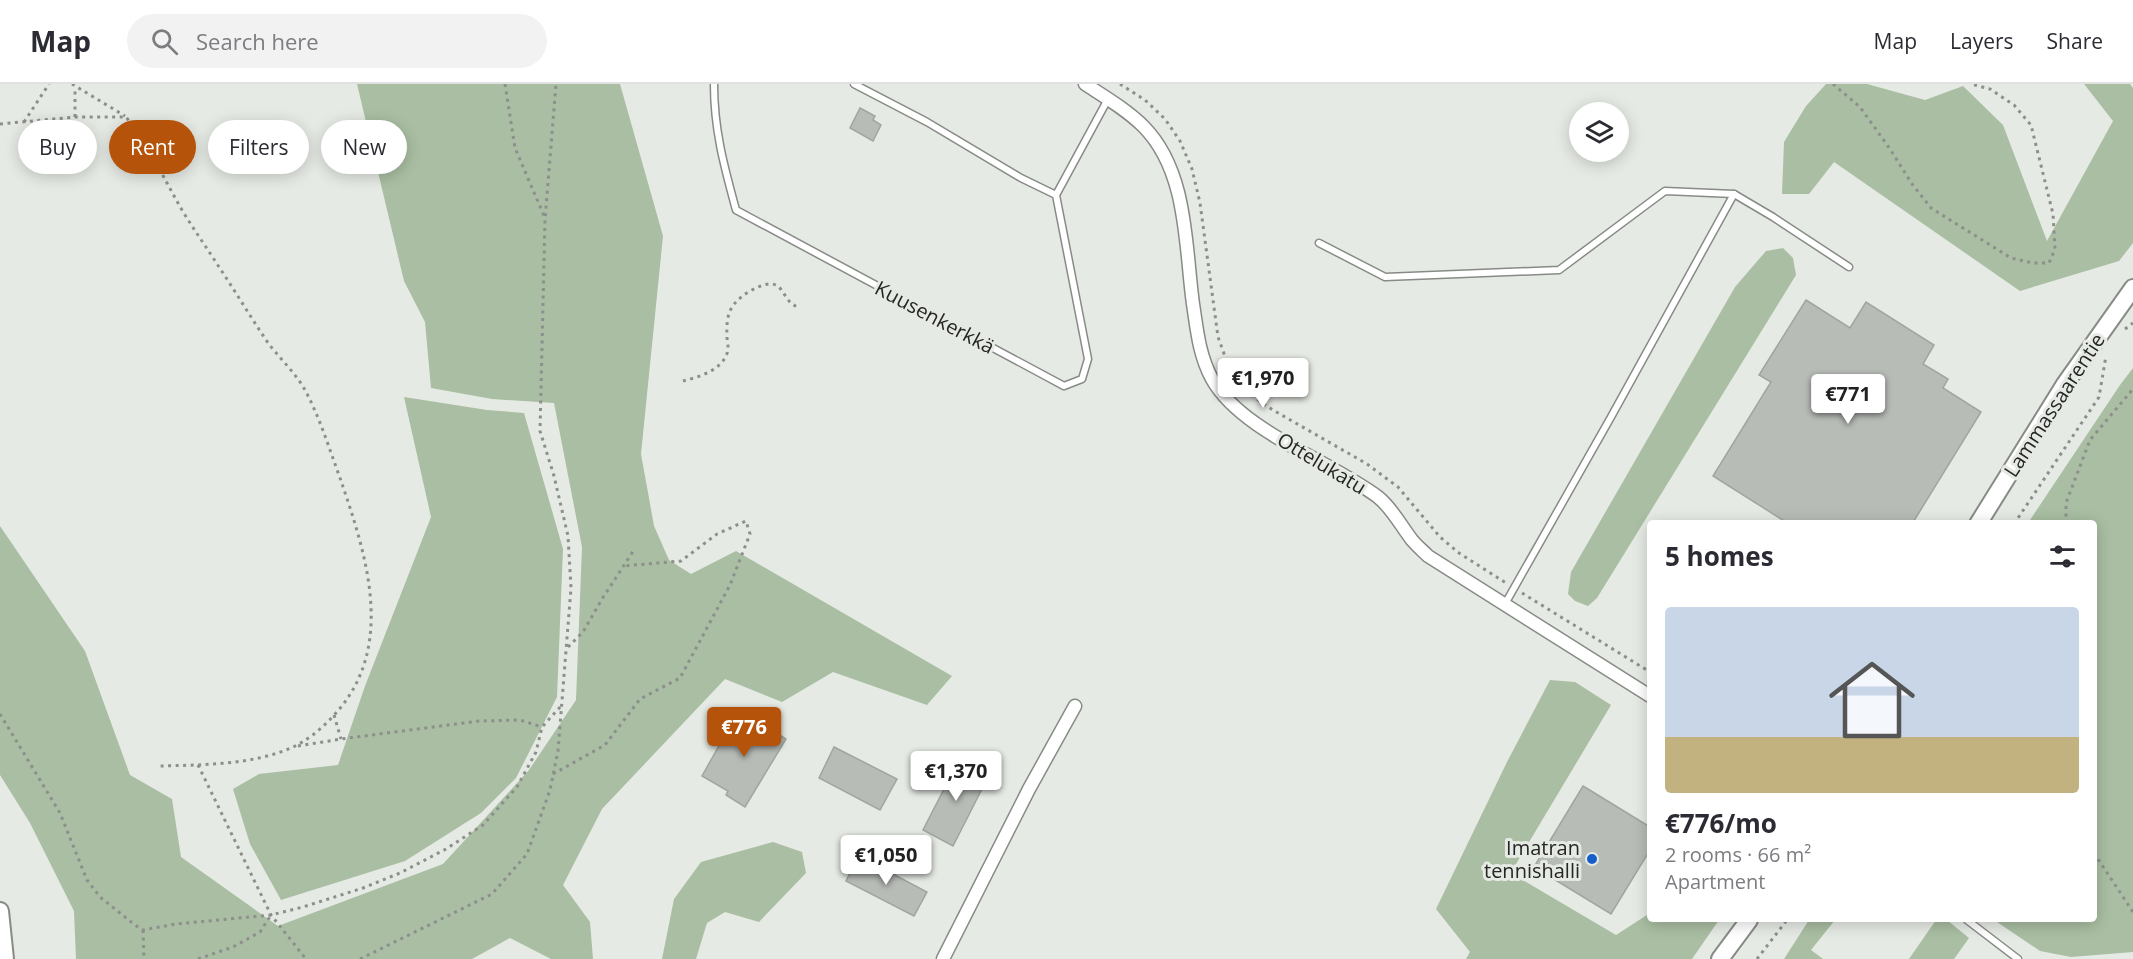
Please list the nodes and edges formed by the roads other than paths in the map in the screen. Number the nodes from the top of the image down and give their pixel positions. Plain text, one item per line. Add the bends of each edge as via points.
1 (714, 84) edge
2 (854, 84) edge
3 (1085, 84) edge
4 (1108, 99) junction
5 (1734, 194) junction
6 (1056, 195) junction
7 (1319, 243) dead end
8 (1849, 267) dead end
9 (2133, 288) edge
10 (1980, 520) edge
11 (1505, 604) junction
12 (1647, 694) edge
13 (1075, 706) dead end
14 (0, 911) edge
15 (1748, 922) edge
16 (1970, 922) edge
17 (5, 959) edge
18 (943, 959) edge
19 (1720, 959) edge
20 (2018, 959) edge

1 - 6 lane, Kuusenkerkkä via 718,142 736,210 1064,386 1082,379 1088,359
2 - 6 lane
3 - 4 street, Ottelukatu
4 - 6 lane
4 - 11 street, Ottelukatu via 1144,128 1165,155 1180,206 1199,348 1213,380 1235,407 1275,436 1381,499 1428,556
5 - 7 lane via 1665,190 1560,270 1385,277
5 - 8 lane
5 - 11 lane
9 - 10 street, Lammassaarentie via 2065,384
11 - 12 street, Ottelukatu
13 - 18 street
14 - 17 street
15 - 19 street
16 - 20 lane

